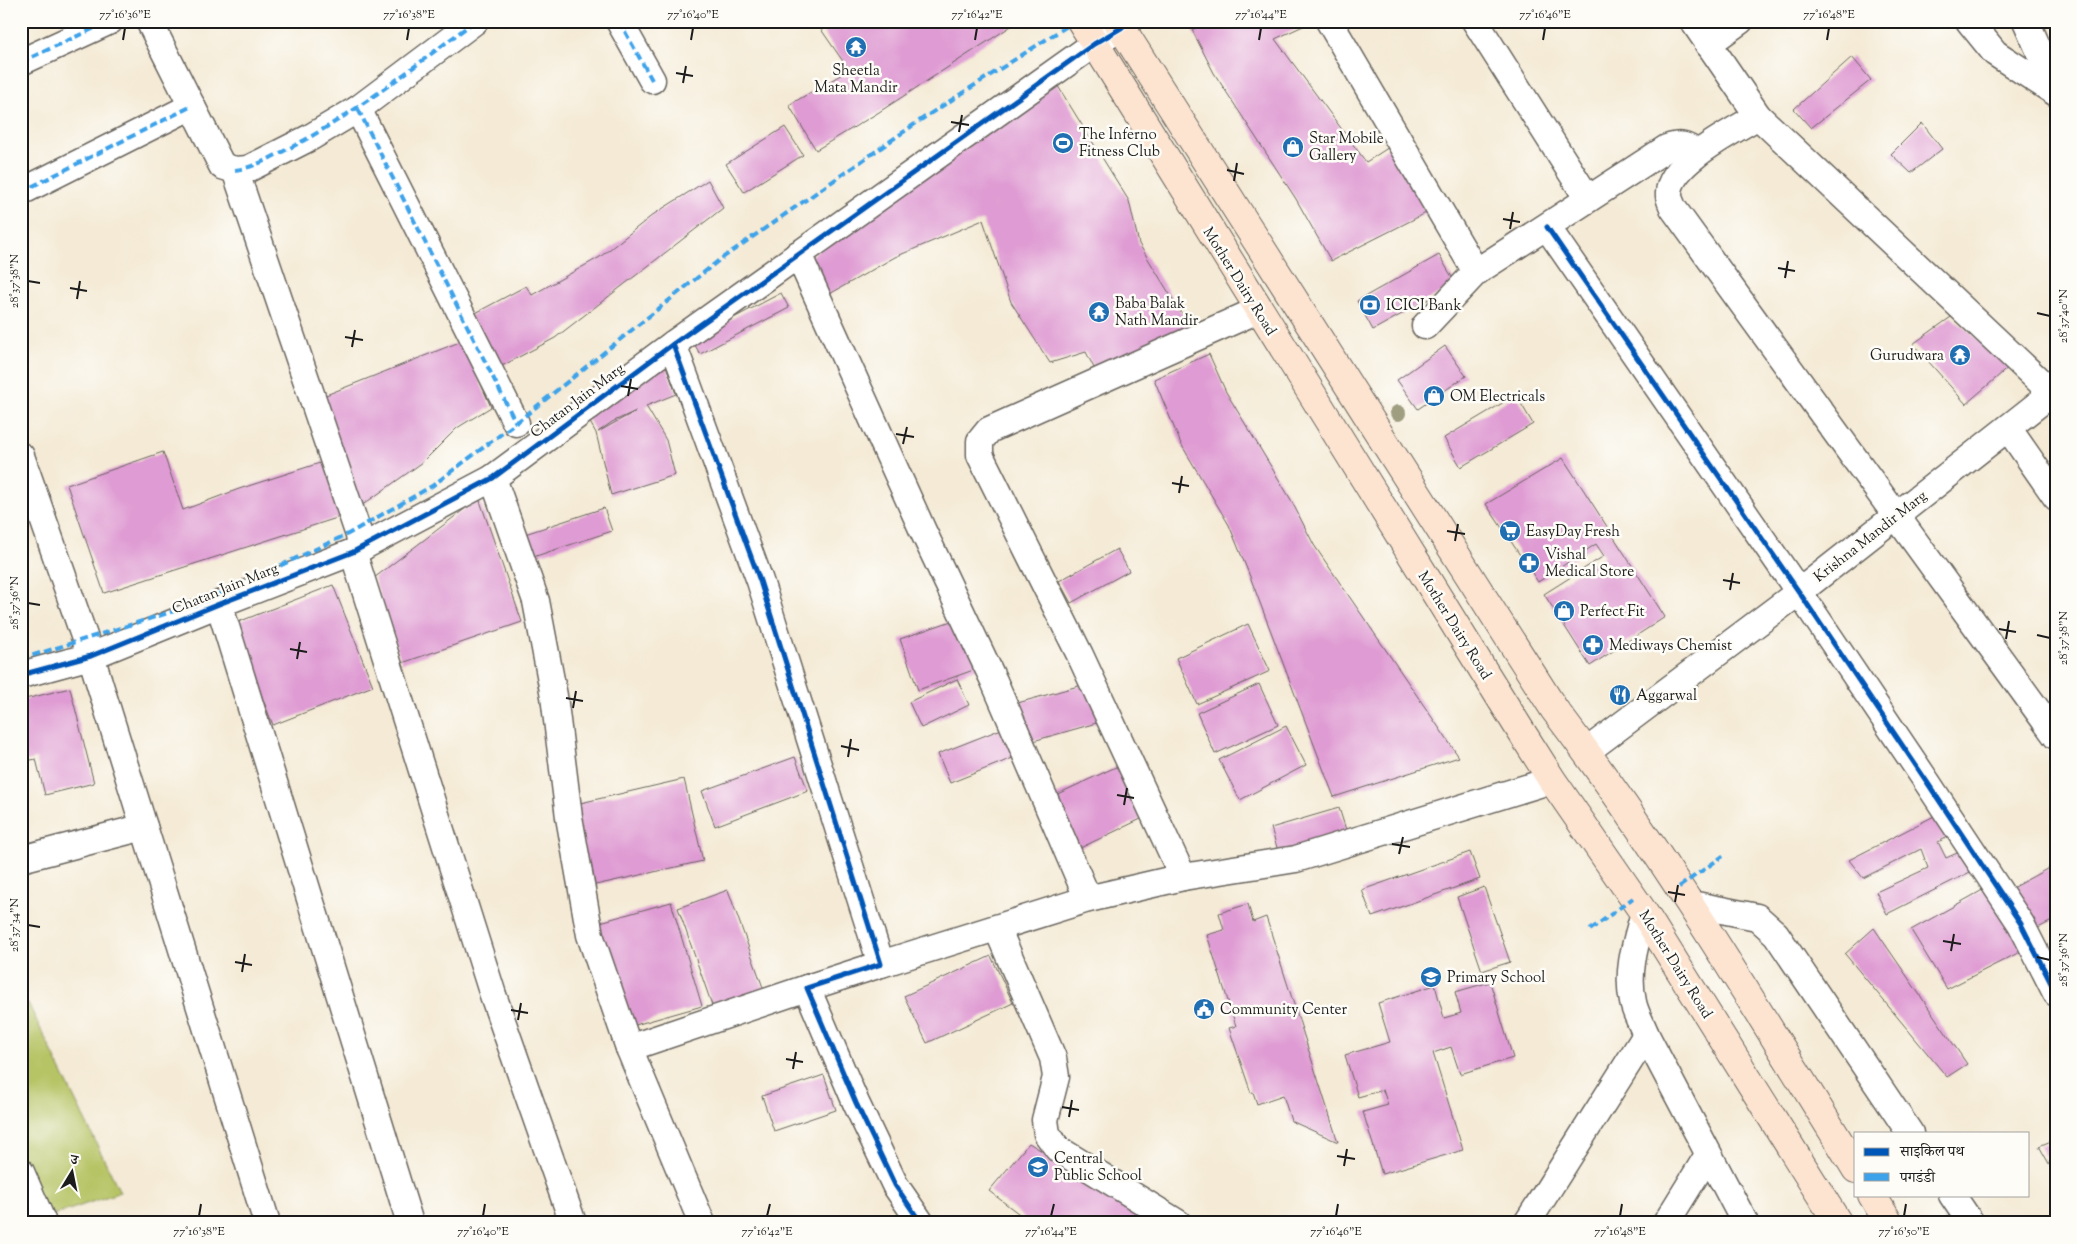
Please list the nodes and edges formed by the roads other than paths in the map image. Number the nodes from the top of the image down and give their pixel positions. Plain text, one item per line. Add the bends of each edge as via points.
1 (110, 21) edge
2 (149, 21) edge
3 (475, 21) edge
4 (619, 21) edge
5 (1329, 21) edge
6 (1475, 21) edge
7 (1693, 21) edge
8 (1740, 21) edge
9 (1969, 21) edge
10 (2026, 21) edge
11 (1122, 24) edge
12 (1087, 32) edge
13 (1708, 44) junction
14 (21, 62) edge
15 (652, 80) dead end
16 (2056, 88) edge
17 (2056, 93) edge
18 (192, 106) junction
19 (358, 109) junction
20 (1758, 116) junction
21 (1697, 153) junction
22 (235, 170) junction
23 (21, 192) edge
24 (1588, 199) junction
25 (1547, 227) junction
26 (798, 254) junction
27 (1476, 272) junction
28 (1258, 310) junction
29 (1425, 326) dead end
30 (673, 344) junction
31 (2054, 392) edge
32 (516, 423) dead end
33 (2008, 428) junction
34 (21, 456) edge
35 (493, 478) junction
36 (2056, 497) edge
37 (1898, 516) junction
38 (358, 549) junction
39 (1799, 592) junction
40 (219, 604) junction
41 (91, 656) junction
42 (21, 675) edge
43 (2056, 736) edge
44 (1587, 751) junction
45 (1552, 780) junction
46 (144, 827) junction
47 (21, 859) edge
48 (1183, 877) junction
49 (1088, 899) junction
50 (1691, 904) junction
51 (1644, 913) junction
52 (996, 928) junction
53 (881, 964) junction
54 (808, 988) junction
55 (2056, 993) edge
56 (1646, 1035) junction
57 (628, 1048) junction
58 (1909, 1132) edge
59 (1708, 1155) junction
60 (1854, 1166) edge
61 (21, 1172) edge
62 (1873, 1196) edge
63 (1953, 1196) edge
64 (44, 1223) edge
65 (267, 1223) edge
66 (410, 1223) edge
67 (573, 1223) edge
68 (702, 1223) edge
69 (921, 1223) edge
70 (1178, 1223) edge
71 (1527, 1223) edge
72 (1666, 1223) edge
73 (1745, 1223) edge
74 (1838, 1223) edge
75 (1889, 1223) edge
76 (1971, 1223) edge

1 - 14 street
2 - 18 street
3 - 19 street
4 - 15 street
5 - 27 street
6 - 24 street
7 - 13 street
8 - 13 street
9 - 17 street via 1995,52
10 - 16 street
11 - 12 street, Chatan Jain Marg
11 - 44 main road via 1554,708
12 - 26 street, Chatan Jain Marg
12 - 28 main road, Mother Dairy Road
13 - 20 street
18 - 22 street via 222,166
18 - 23 street
19 - 22 street via 248,169
19 - 32 street
20 - 21 street
20 - 31 street
21 - 24 street via 1686,145 1667,148
21 - 37 street via 1673,178 1668,194 1673,208
22 - 38 street
24 - 25 street
25 - 27 street
25 - 39 street
26 - 30 street, Chatan Jain Marg
26 - 49 street via 994,681
27 - 29 street
28 - 45 main road, Mother Dairy Road
28 - 48 street via 989,430 980,441 980,455 1080,655
30 - 35 street, Chatan Jain Marg
30 - 53 street via 760,581
31 - 33 street, Krishna Mandir Marg
33 - 36 street
33 - 37 street, Krishna Mandir Marg
34 - 41 street
35 - 38 street, Chatan Jain Marg
35 - 57 street via 536,601 554,696 569,817 590,935
37 - 39 street, Krishna Mandir Marg
37 - 43 street
38 - 40 street, Chatan Jain Marg
38 - 67 street via 493,996
39 - 44 street, Krishna Mandir Marg
39 - 55 street via 2022,924
40 - 41 street, Chatan Jain Marg
40 - 66 street
41 - 42 street, Chatan Jain Marg
41 - 46 street
44 - 50 main road
45 - 48 street via 1296,859
45 - 51 main road, Mother Dairy Road
46 - 47 street
46 - 65 street
48 - 49 street
49 - 52 street
50 - 58 street via 1757,917 1776,934
50 - 60 main road
51 - 56 street via 1632,954 1630,978 1633,1003
51 - 74 main road, Mother Dairy Road
52 - 53 street
52 - 70 street via 1053,1058 1056,1077 1046,1120 1047,1134 1058,1148
53 - 54 street
54 - 57 street
54 - 69 street via 856,1103 895,1185
56 - 59 street
56 - 71 street
57 - 68 street
59 - 72 street
59 - 73 street
61 - 64 street
62 - 75 main road
63 - 76 street

